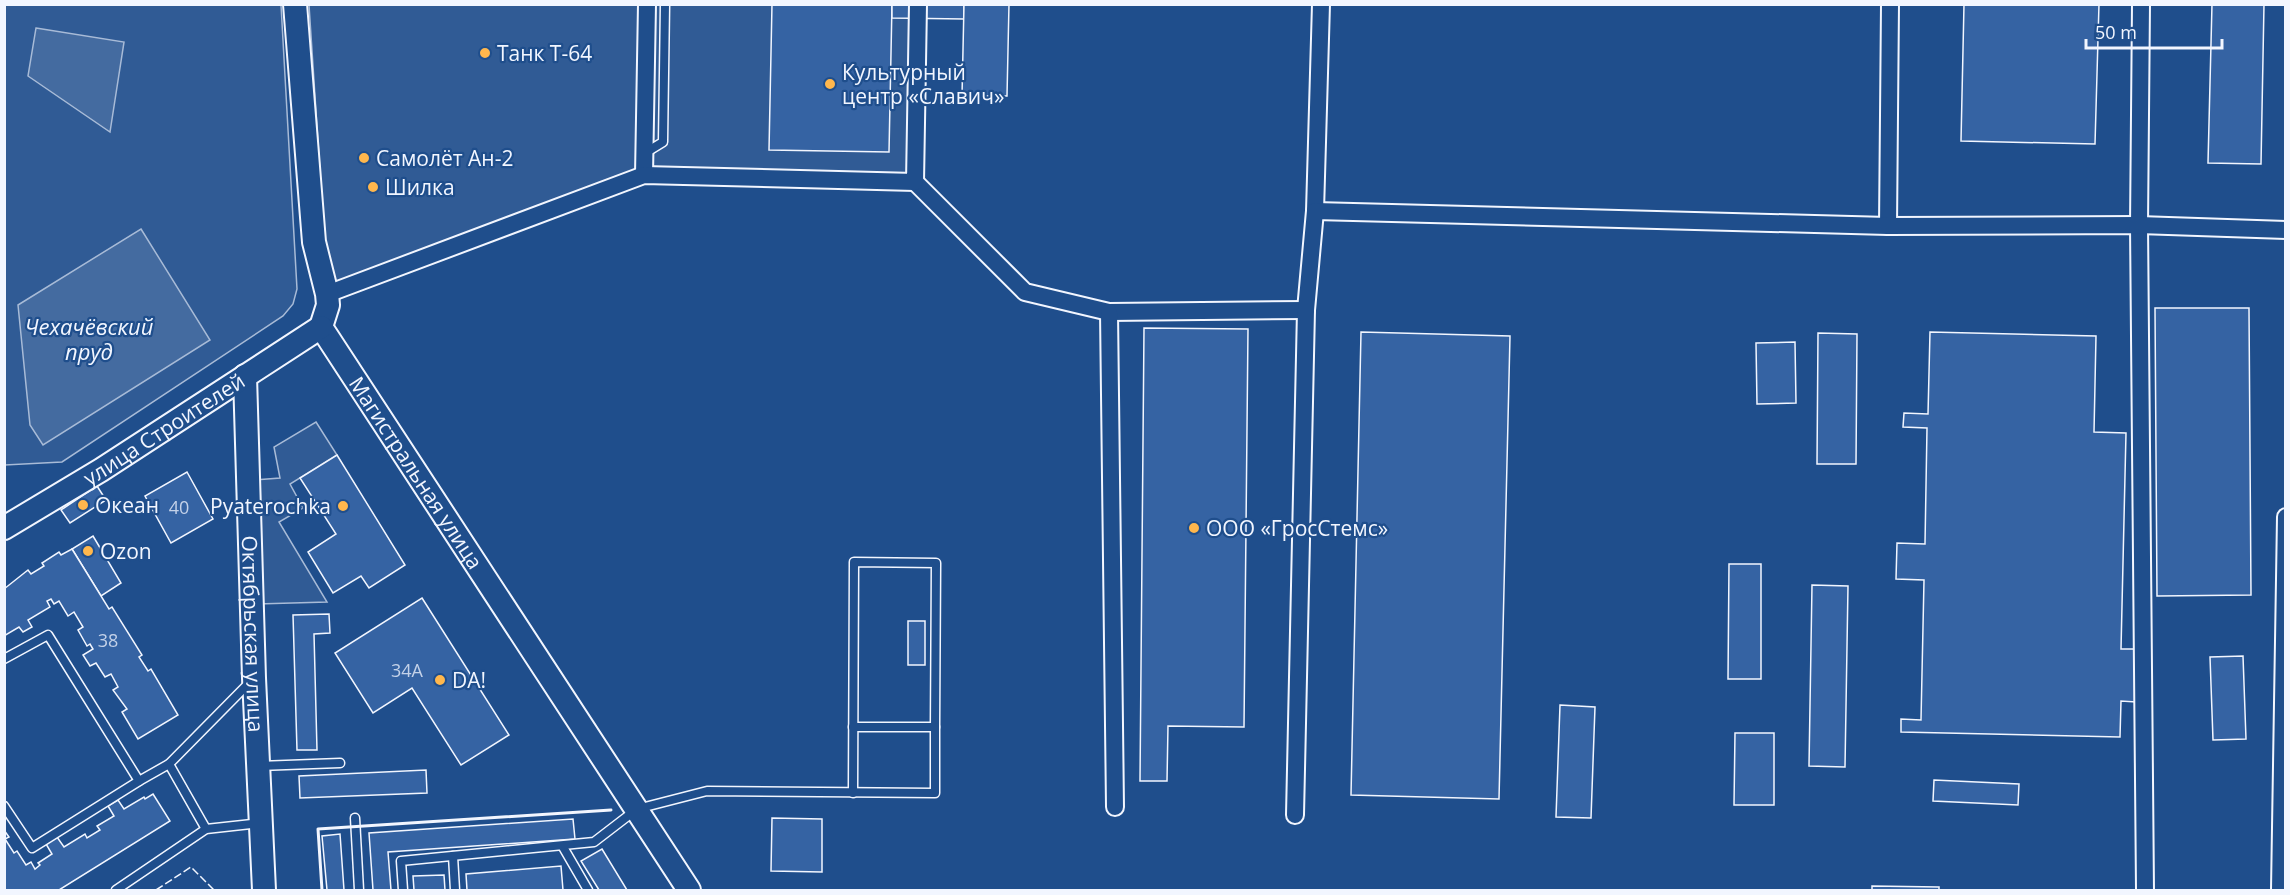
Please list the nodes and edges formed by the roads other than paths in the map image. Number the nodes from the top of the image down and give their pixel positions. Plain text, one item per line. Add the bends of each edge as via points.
1 (295, 4) edge
2 (647, 4) edge
3 (665, 4) edge
4 (918, 4) edge
5 (1321, 4) edge
6 (1890, 4) edge
7 (2141, 4) edge
8 (645, 153) junction
9 (644, 175) junction
10 (915, 182) junction
11 (1315, 211) junction
12 (2139, 225) junction
13 (1888, 226) junction
14 (2286, 230) edge
15 (327, 294) junction
16 (1306, 310) junction
17 (1109, 312) junction
18 (321, 327) junction
19 (245, 376) junction
20 (2286, 517) edge
21 (4, 528) edge
22 (4, 659) edge
23 (254, 678) junction
24 (853, 727) junction
25 (935, 727) junction
26 (340, 763) dead end
27 (169, 764) junction
28 (258, 766) junction
29 (139, 781) junction
30 (853, 793) junction
31 (4, 806) edge
32 (1115, 807) dead end
33 (637, 809) junction
34 (1295, 815) dead end
35 (355, 818) dead end
36 (261, 823) junction
37 (206, 829) junction
38 (563, 847) junction
39 (453, 856) junction
40 (2282, 880) edge
41 (116, 891) edge
42 (264, 891) edge
43 (359, 891) edge
44 (403, 891) edge
45 (455, 891) edge
46 (588, 891) edge
47 (689, 891) edge
48 (2145, 891) edge

1 - 15 main road via 314,242
2 - 8 street
3 - 8 lane via 663,142
4 - 10 street
5 - 11 street
6 - 13 street
7 - 12 street
8 - 9 street
9 - 10 street
9 - 15 street
10 - 17 street via 1024,292
11 - 13 street
11 - 16 street
12 - 13 street
12 - 14 street
12 - 48 street
15 - 18 main road
16 - 17 street
16 - 34 street
17 - 32 street
18 - 19 main road, улица Строителей
18 - 33 main road, Магистральная улица
19 - 21 main road, улица Строителей via 102,470
19 - 23 main road, Октябрьская улица
20 - 40 street
22 - 29 lane via 48,635
23 - 27 lane
23 - 28 main road, Октябрьская улица
24 - 25 lane
24 - 25 lane via 854,562 936,563
24 - 30 lane
25 - 30 lane via 935,793
26 - 28 lane
27 - 29 lane
27 - 37 lane
28 - 36 main road, Октябрьская улица
29 - 31 lane via 32,848
30 - 33 lane via 707,791
33 - 38 lane via 594,842
33 - 47 main road, Магистральная улица
35 - 43 lane
36 - 37 lane
36 - 42 main road, Октябрьская улица
37 - 41 lane
38 - 39 lane
38 - 46 lane
39 - 44 lane via 401,861
39 - 45 lane

